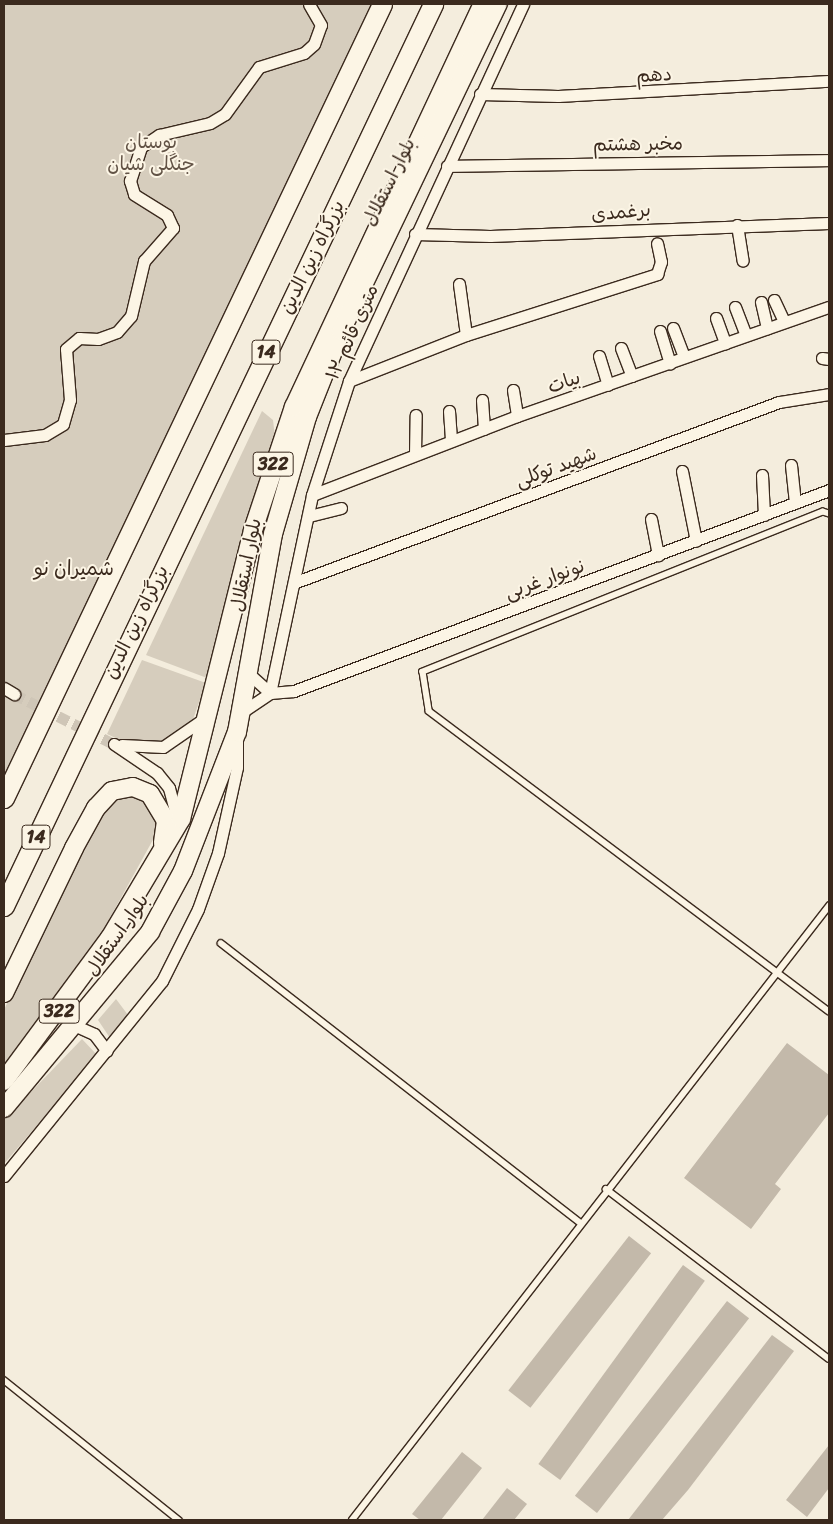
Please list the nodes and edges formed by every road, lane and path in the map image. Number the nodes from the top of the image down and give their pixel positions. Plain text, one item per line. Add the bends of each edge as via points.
1 (309, 4) edge
2 (382, 4) edge
3 (434, 4) edge
4 (483, 4) edge
5 (498, 4) edge
6 (523, 4) edge
7 (829, 81) edge
8 (480, 94) junction
9 (829, 160) edge
10 (447, 166) junction
11 (829, 223) edge
12 (737, 225) junction
13 (415, 234) junction
14 (657, 242) dead end
15 (743, 261) dead end
16 (459, 284) dead end
17 (774, 300) dead end
18 (762, 302) dead end
19 (829, 307) edge
20 (735, 308) dead end
21 (716, 318) dead end
22 (784, 321) junction
23 (673, 328) dead end
24 (766, 328) junction
25 (660, 331) dead end
26 (466, 335) junction
27 (746, 335) junction
28 (725, 343) junction
29 (621, 348) dead end
30 (599, 356) dead end
31 (684, 357) junction
32 (670, 363) junction
33 (632, 376) junction
34 (349, 381) junction
35 (608, 385) junction
36 (513, 390) dead end
37 (829, 394) edge
38 (482, 400) dead end
39 (449, 411) dead end
40 (416, 415) dead end
41 (517, 416) junction
42 (484, 429) junction
43 (4, 440) edge
44 (451, 441) junction
45 (414, 454) junction
46 (791, 465) dead end
47 (682, 471) dead end
48 (762, 475) dead end
49 (829, 490) edge
50 (312, 495) junction
51 (795, 503) junction
52 (340, 508) dead end
53 (829, 514) edge
54 (764, 515) junction
55 (309, 516) junction
56 (651, 519) dead end
57 (696, 541) junction
58 (658, 555) junction
59 (296, 582) junction
60 (239, 583) junction
61 (263, 585) junction
62 (248, 673) junction
63 (270, 694) junction
64 (242, 712) junction
65 (205, 718) junction
66 (237, 732) junction
67 (4, 798) edge
68 (179, 823) junction
69 (159, 858) junction
70 (4, 906) edge
71 (829, 906) edge
72 (110, 938) junction
73 (221, 943) dead end
74 (132, 956) junction
75 (782, 972) junction
76 (4, 993) edge
77 (829, 1011) edge
78 (76, 1026) junction
79 (107, 1051) junction
80 (4, 1081) edge
81 (4, 1108) edge
82 (4, 1176) edge
83 (606, 1189) junction
84 (580, 1222) junction
85 (829, 1359) edge
86 (4, 1380) edge
87 (179, 1520) edge
88 (352, 1520) edge

1 - 43 street via 321,25 314,44 304,53 259,67 226,114 159,135 141,147 130,181 134,194 167,215 173,228 144,261 131,316 98,339 79,338 66,349 70,400 63,424 45,435
2 - 67 highway, 14
3 - 70 highway, بزرگراه زین الدین / 14 via 99,700
4 - 60 main road, بلوار استقلال / 322 via 294,407
5 - 61 main road, بلوار استقلال / 322 via 341,331 306,417 285,485
6 - 8 street, ۱۲ متری قائم
7 - 8 street, دهم via 558,96
8 - 10 street, ۱۲ متری قائم
9 - 10 street, مخبر هشتم
10 - 13 street, ۱۲ متری قائم
11 - 12 street, برغمدی
12 - 13 street, برغمدی via 490,236
12 - 15 street
13 - 34 street, ۱۲ متری قائم
14 - 26 street, برغمدی via 661,262 657,274
16 - 26 street
17 - 22 street
18 - 24 street
19 - 22 street, بیات
20 - 27 street
21 - 28 street
22 - 24 street, بیات
23 - 31 street
24 - 27 street, بیات
25 - 32 street
26 - 34 street, برغمدی
27 - 28 street, بیات
28 - 31 street, بیات
29 - 33 street
30 - 35 street
31 - 32 street, بیات
32 - 33 street, بیات
33 - 35 street, بیات
34 - 50 street, ۱۲ متری قائم
35 - 41 street, بیات
36 - 41 street
37 - 59 street, شهید توکلی via 780,402
38 - 42 street
39 - 44 street
40 - 45 street
41 - 42 street, بیات
42 - 44 street, بیات
44 - 45 street, بیات
45 - 50 street, بیات
46 - 51 street
47 - 57 street
48 - 54 street
49 - 51 street, نونوار غربی
50 - 55 street, ۱۲ متری قائم
51 - 54 street, نونوار غربی
52 - 55 street
53 - 75 lane via 823,512 423,672 429,710
54 - 57 street, نونوار غربی
55 - 59 street, ۱۲ متری قائم
56 - 58 street
57 - 58 street, نونوار غربی
58 - 63 street, نونوار غربی via 294,691
59 - 63 street, ۱۲ متری قائم
60 - 61 main road via 250,573
60 - 65 main road, بلوار استقلال / 322
61 - 62 main road, بلوار استقلال / 322
62 - 63 street
62 - 64 main road, بلوار استقلال / 322
63 - 64 street
64 - 66 main road, بلوار استقلال / 322
65 - 68 main road, بلوار استقلال / 322 via 192,787
65 - 68 street via 163,747 114,744 157,772 168,788
66 - 74 main road, بلوار استقلال / 322 via 184,871
66 - 79 street via 237,767 228,820 198,908 162,982
68 - 69 main road, بلوار استقلال / 322
69 - 72 main road, بلوار استقلال / 322
69 - 76 main road via 166,836 162,811 150,794 133,787 112,791 96,808 74,848
71 - 75 lane
72 - 74 main road via 107,955 115,961
72 - 80 main road, بلوار استقلال / 322
73 - 84 lane
74 - 78 main road, بلوار استقلال / 322
75 - 77 lane
75 - 83 lane
78 - 79 street via 94,1034
78 - 81 main road, بلوار استقلال / 322
79 - 82 street
83 - 84 lane
83 - 85 lane
84 - 88 lane
86 - 87 lane

